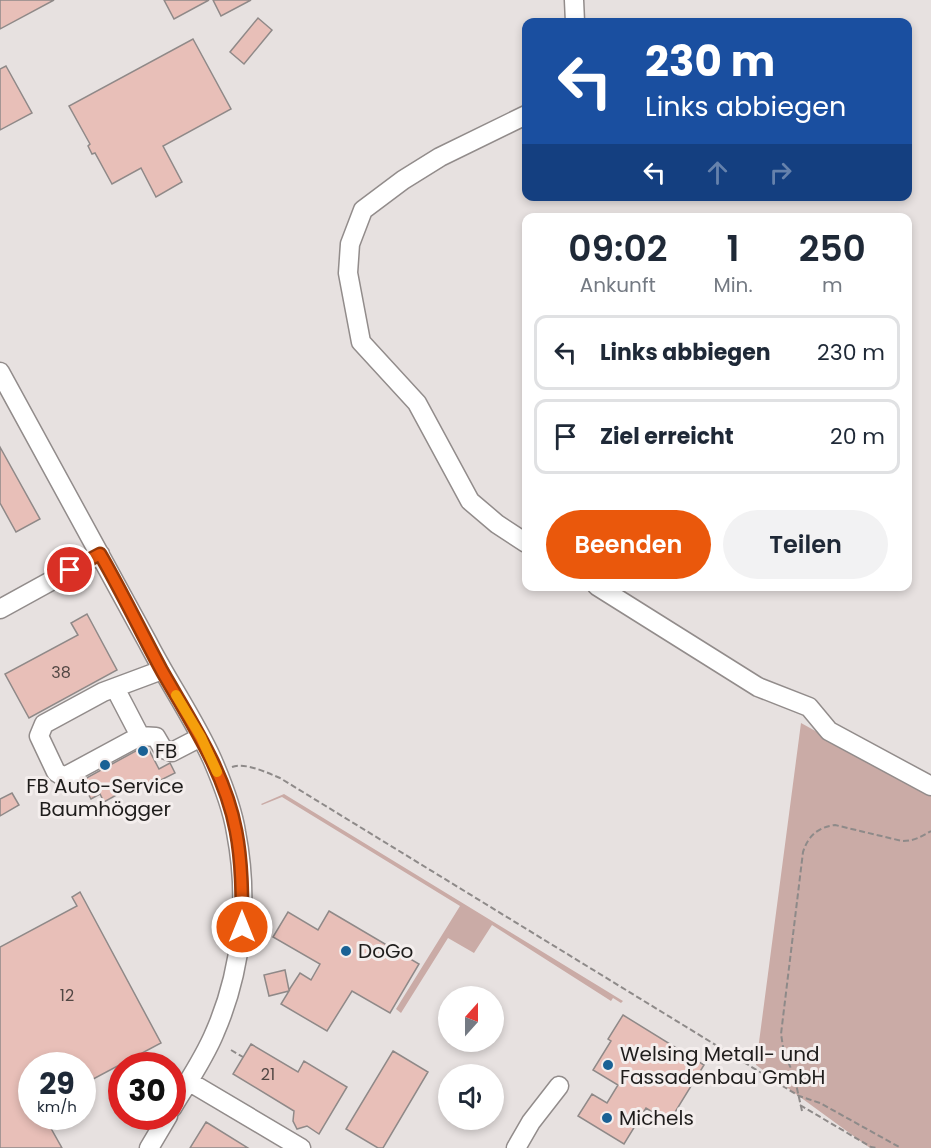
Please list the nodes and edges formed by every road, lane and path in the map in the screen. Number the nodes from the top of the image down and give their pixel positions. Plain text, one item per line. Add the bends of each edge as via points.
1 (574, 0) edge
2 (575, 18) edge
3 (522, 117) edge
4 (0, 372) edge
5 (522, 540) edge
6 (100, 554) junction
7 (605, 591) edge
8 (0, 609) edge
9 (162, 670) junction
10 (115, 688) junction
11 (140, 736) junction
12 (201, 737) junction
13 (218, 773) junction
14 (931, 786) edge
15 (931, 831) edge
16 (231, 1050) dead end
17 (243, 1057) dead end
18 (188, 1081) junction
19 (186, 1084) edge
20 (559, 1086) dead end
21 (799, 1096) junction
22 (800, 1105) junction
23 (802, 1112) dead end
24 (160, 1130) edge
25 (871, 1147) edge
26 (149, 1148) edge
27 (301, 1148) edge
28 (516, 1148) edge
29 (877, 1148) edge
30 (901, 1148) edge

1 - 2 street
3 - 5 street via 440,157 363,210 350,244 348,273 361,342 417,403 470,501
4 - 6 street
6 - 8 street
6 - 9 street
7 - 14 street via 758,687 809,707 829,730
9 - 10 street
9 - 12 street
10 - 11 street
10 - 11 street via 44,724 39,736 56,772 64,777
11 - 12 street via 156,737 162,748 172,752
12 - 13 street
13 - 18 street via 236,831 242,927 235,972 221,1018
13 - 21 path via 237,765 280,778
15 - 21 path via 902,841 835,825 815,832 806,844 781,1034
16 - 17 path
18 - 19 street
18 - 27 street
20 - 28 street
21 - 22 path
21 - 30 path via 820,1103
22 - 23 path
22 - 25 path
24 - 26 street
25 - 29 path

